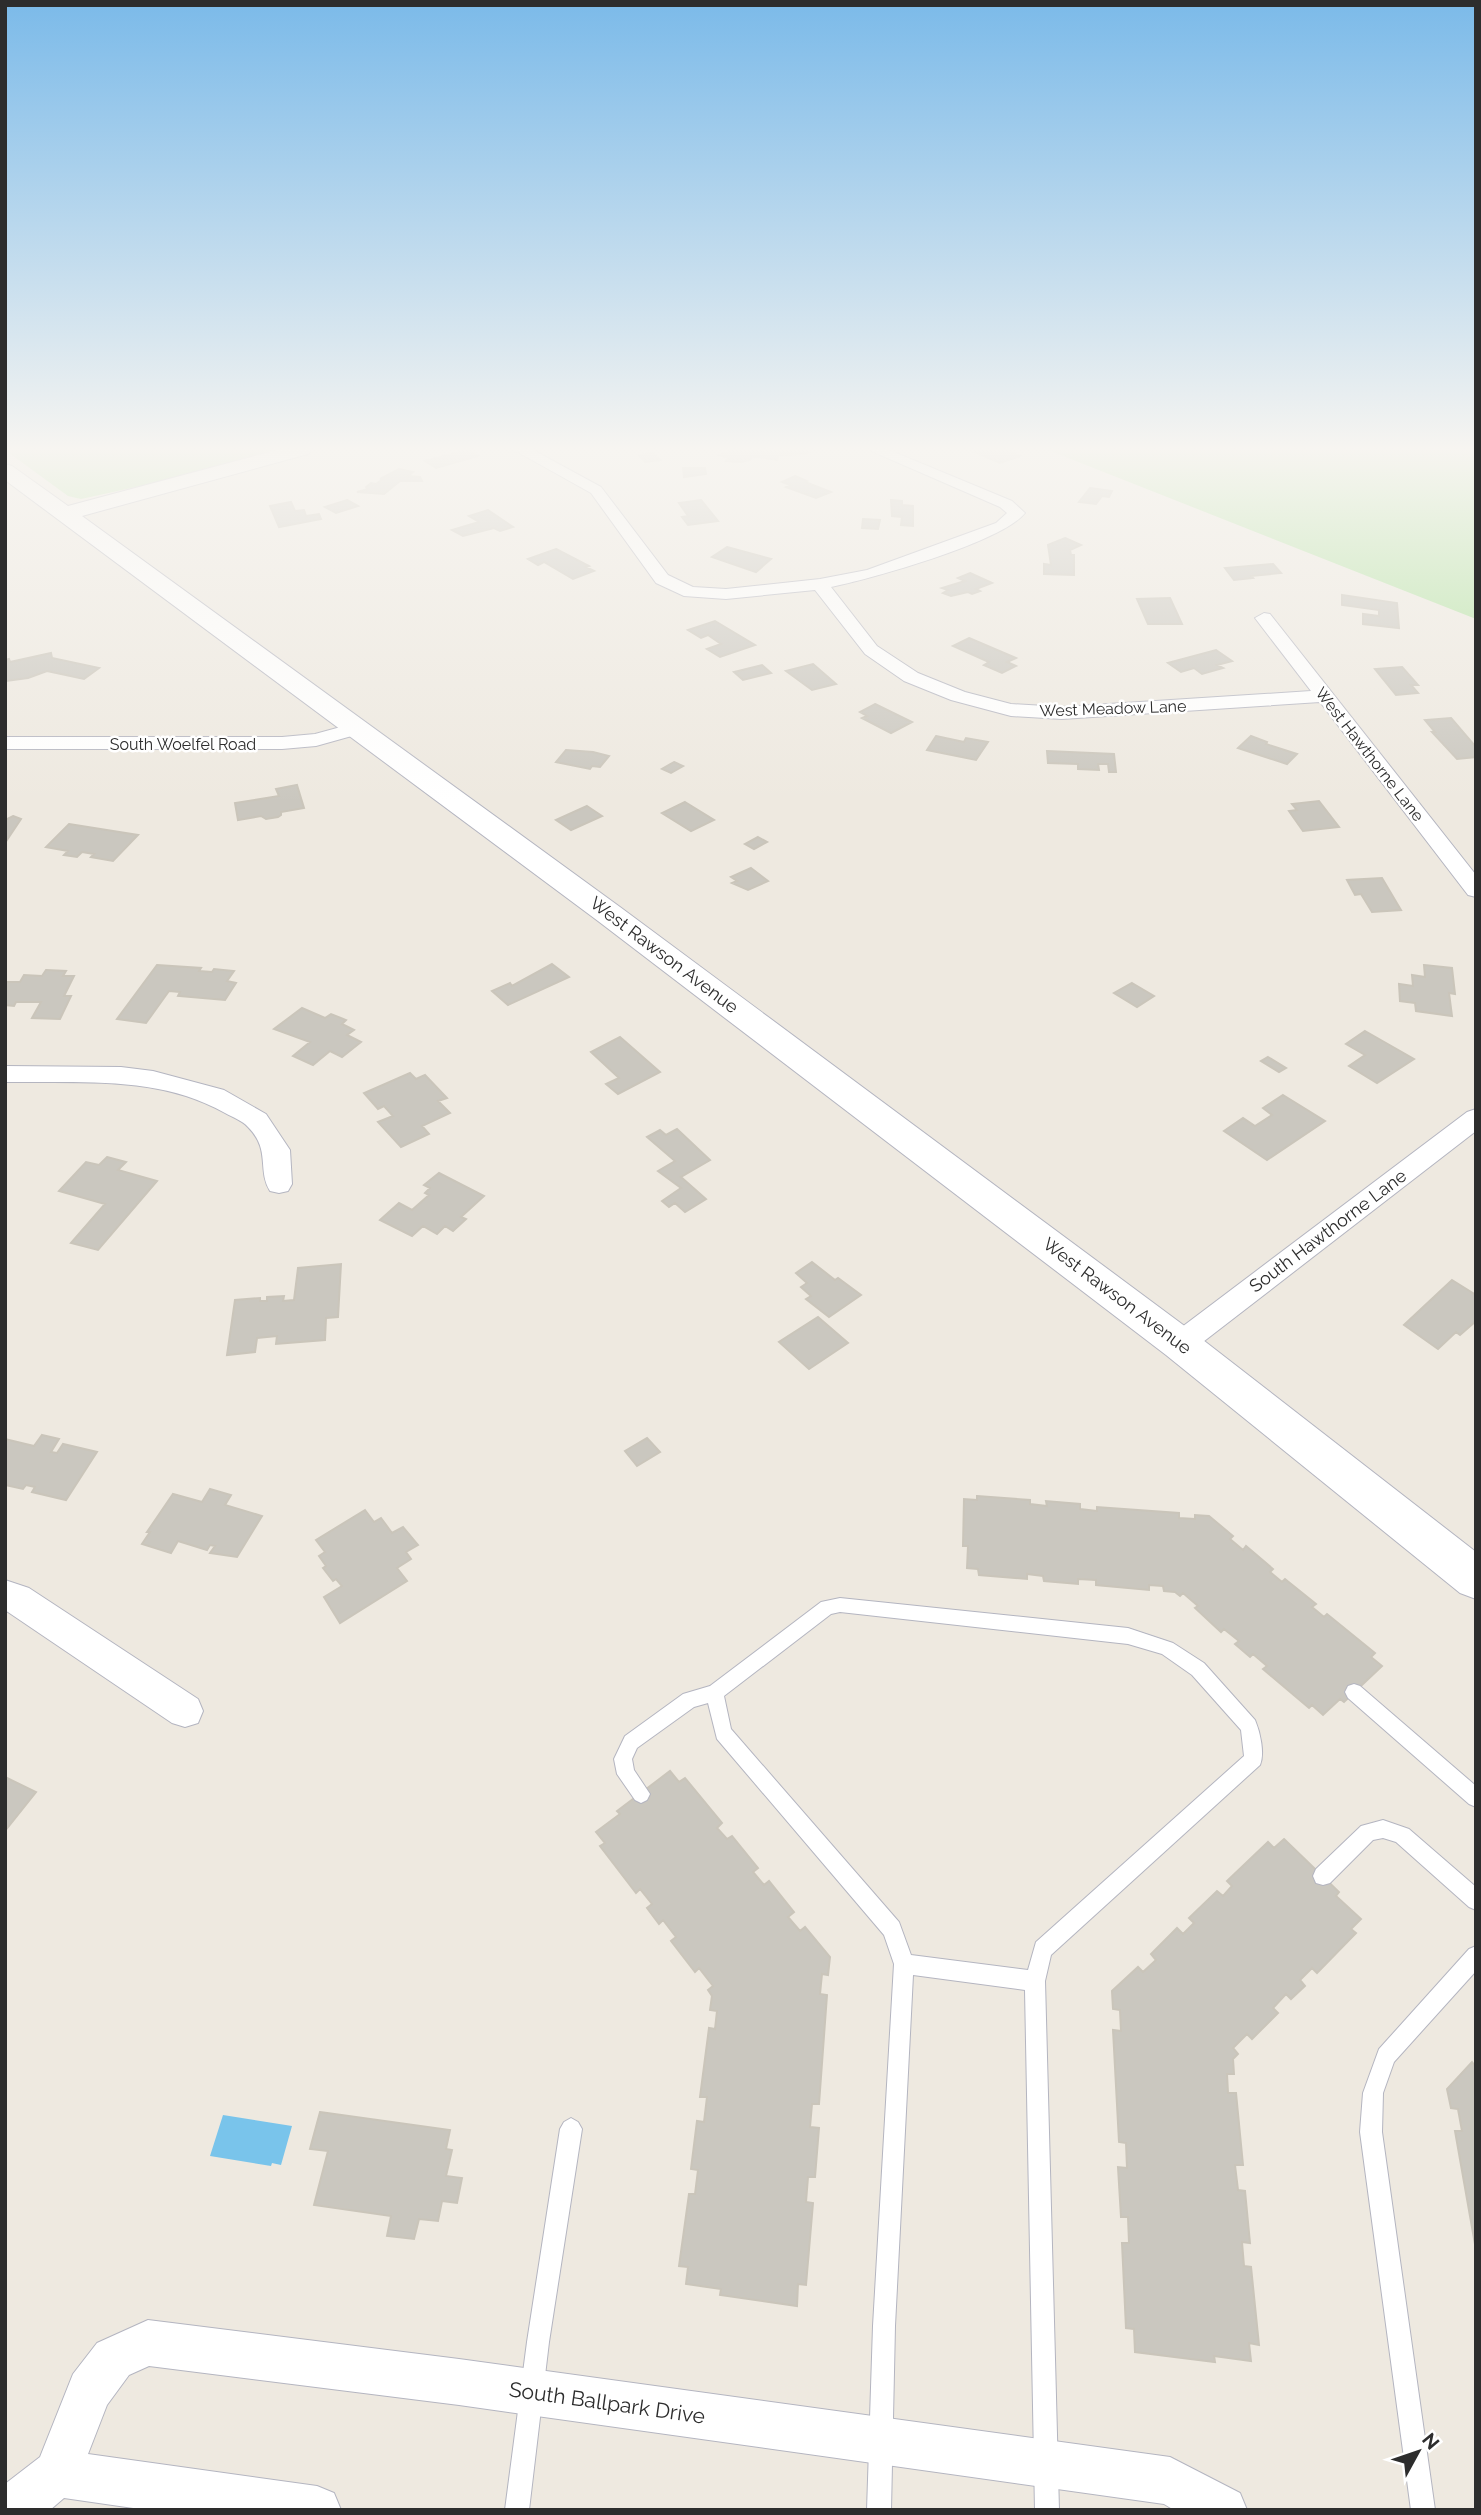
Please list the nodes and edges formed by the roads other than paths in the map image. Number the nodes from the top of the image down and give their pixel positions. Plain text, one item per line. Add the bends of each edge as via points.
1 (138, 567) edge
2 (653, 567) edge
3 (892, 567) edge
4 (820, 584) junction
5 (1264, 618) dead end
6 (1325, 696) junction
7 (359, 728) junction
8 (5, 743) edge
9 (1476, 890) edge
10 (5, 1074) edge
11 (1476, 1118) edge
12 (279, 1184) dead end
13 (1180, 1343) junction
14 (1315, 1450) junction
15 (1476, 1561) edge
16 (1476, 1579) edge
17 (5, 1595) edge
18 (1354, 1692) dead end
19 (715, 1693) junction
20 (185, 1711) dead end
21 (641, 1794) dead end
22 (1476, 1798) edge
23 (1323, 1877) dead end
24 (1476, 1900) edge
25 (1476, 1956) edge
26 (904, 1964) junction
27 (1035, 1981) junction
28 (571, 2129) dead end
29 (531, 2392) junction
30 (882, 2441) junction
31 (1046, 2462) junction
32 (57, 2473) junction
33 (12, 2510) edge
34 (317, 2510) edge
35 (517, 2510) edge
36 (879, 2510) edge
37 (1047, 2510) edge
38 (1223, 2510) edge
39 (1423, 2510) edge

1 - 7 main road, West Rawson Avenue
2 - 4 street via 662,579 690,592 726,594
3 - 4 street
4 - 6 street, West Meadow Lane via 871,650 891,664 958,696 1012,710 1062,713
5 - 6 street, West Hawthorne Lane
6 - 9 street, West Hawthorne Lane
7 - 8 street, South Woelfel Road via 316,740 282,743
7 - 13 main road, West Rawson Avenue
10 - 12 street via 121,1075 215,1096 257,1119 277,1150
11 - 13 street, South Hawthorne Lane
13 - 14 main road, West Rawson Avenue
14 - 15 main road, West Rawson Avenue
14 - 16 main road, West Rawson Avenue
17 - 20 street via 17,1598
18 - 22 lane
19 - 21 lane via 689,1700 631,1742 623,1759 626,1774
19 - 26 lane via 723,1733 892,1929
19 - 27 lane via 827,1607 840,1605 1128,1636 1167,1648 1198,1669 1249,1726 1254,1759 1043,1949
23 - 24 lane via 1368,1832 1383,1829 1402,1835
25 - 39 lane via 1386,2056 1373,2093 1371,2132
26 - 27 lane
26 - 30 lane
27 - 31 lane
28 - 29 lane
29 - 30 street, South Ballpark Drive
29 - 32 street, South Ballpark Drive via 148,2343 113,2359 89,2390
29 - 35 lane
30 - 31 street, South Ballpark Drive
30 - 36 lane
31 - 37 lane
31 - 38 street, South Ballpark Drive via 1170,2481
32 - 33 street, South Ballpark Drive
32 - 34 street

